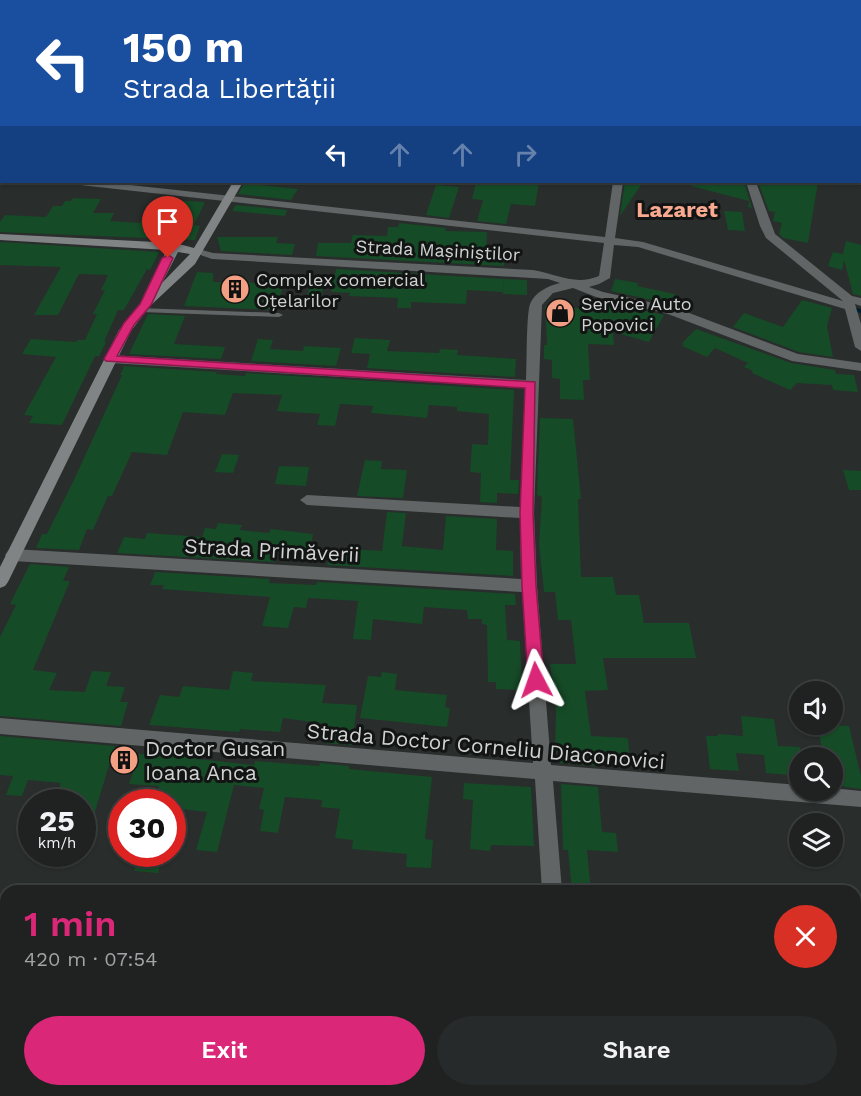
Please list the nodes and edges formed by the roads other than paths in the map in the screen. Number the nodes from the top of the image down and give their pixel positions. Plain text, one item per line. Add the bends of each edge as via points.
1 (89, 183) edge
2 (237, 183) edge
3 (618, 183) edge
4 (751, 183) edge
5 (227, 198) junction
6 (0, 237) edge
7 (609, 240) junction
8 (175, 246) junction
9 (198, 252) junction
10 (574, 284) junction
11 (853, 302) edge
12 (143, 307) junction
13 (279, 315) dead end
14 (861, 348) edge
15 (110, 359) junction
16 (861, 367) edge
17 (531, 384) junction
18 (307, 500) dead end
19 (527, 513) junction
20 (13, 555) junction
21 (0, 582) edge
22 (529, 586) junction
23 (0, 726) edge
24 (544, 774) junction
25 (861, 799) edge
26 (552, 885) edge

1 - 5 street
2 - 5 street
3 - 7 street
4 - 11 street via 770,236
5 - 7 street
5 - 9 street
6 - 8 street, Strada Mașiniștilor
7 - 10 street via 604,278
7 - 11 street via 664,250
8 - 9 street, Strada Mașiniștilor
8 - 12 street
9 - 10 street, Strada Mașiniștilor via 534,273
9 - 12 street
10 - 16 street, Strada Mașiniștilor via 622,301 672,311 796,358
10 - 17 street via 548,290 536,305
11 - 14 street
12 - 13 lane
12 - 15 street
15 - 17 street
15 - 20 street
17 - 19 street
18 - 19 street
19 - 22 street
20 - 21 street
20 - 22 street, Strada Primăverii
22 - 24 street
23 - 24 street, Strada Doctor Corneliu Diaconovici
24 - 25 street, Strada Doctor Corneliu Diaconovici
24 - 26 street

